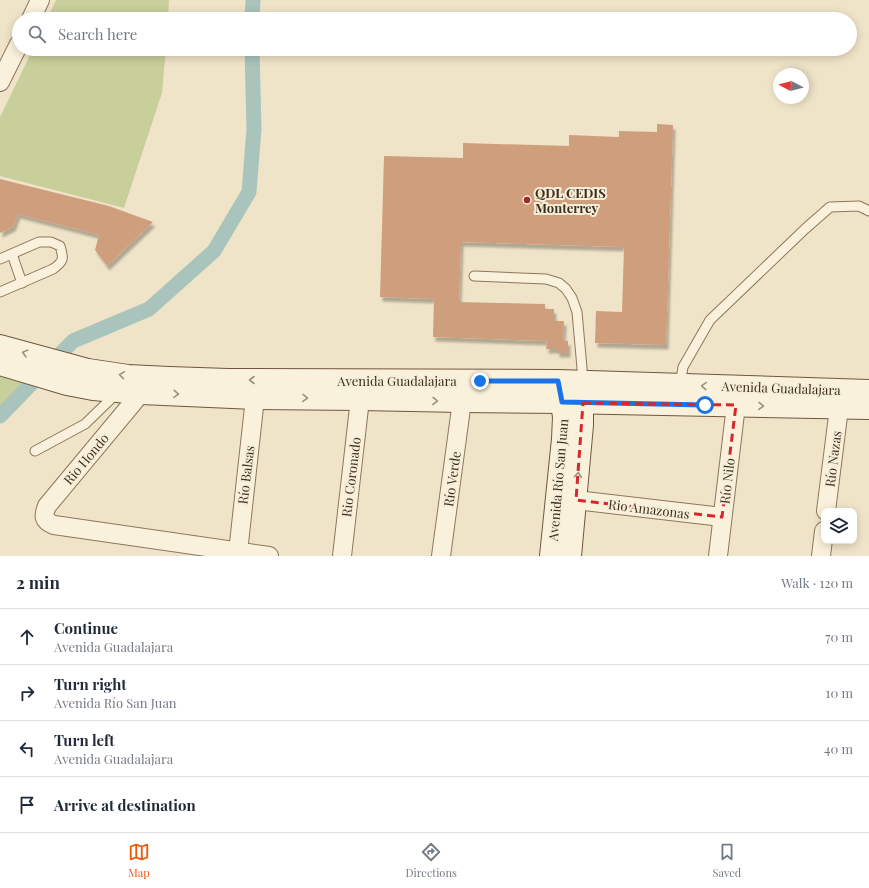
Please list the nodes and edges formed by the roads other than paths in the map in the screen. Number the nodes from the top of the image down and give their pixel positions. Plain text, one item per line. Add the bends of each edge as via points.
1 (40, 0) edge
2 (34, 12) edge
3 (13, 56) edge
4 (0, 82) edge
5 (869, 211) edge
6 (12, 254) junction
7 (0, 259) edge
8 (474, 276) dead end
9 (22, 282) junction
10 (0, 292) edge
11 (0, 346) edge
12 (0, 364) edge
13 (680, 385) junction
14 (869, 390) edge
15 (130, 392) junction
16 (571, 392) junction
17 (255, 398) junction
18 (360, 399) junction
19 (462, 401) junction
20 (736, 405) junction
21 (839, 408) junction
22 (869, 408) edge
23 (35, 451) dead end
24 (576, 500) junction
25 (826, 508) edge
26 (722, 517) junction
27 (822, 544) edge
28 (254, 555) edge
29 (342, 556) edge
30 (441, 556) edge
31 (551, 556) edge
32 (570, 556) edge
33 (718, 556) edge
34 (820, 556) edge

1 - 2 street
3 - 4 street
5 - 13 lane via 859,206 830,207 805,229 710,320 683,367
6 - 7 lane
6 - 9 lane
6 - 9 lane via 39,242 51,242 60,246 63,256 60,264
8 - 16 lane via 546,279 559,283 566,289 577,312 582,368
9 - 10 lane
16 -> 11 main road, Avenida Guadalajara via 128,376 88,370
12 - 15 main road, Avenida Guadalajara via 67,384
14 -> 13 main road, Avenida Guadalajara
13 - 16 main road, Avenida Guadalajara
15 -> 17 main road, Avenida Guadalajara
15 - 23 lane via 85,424
15 - 28 street, Rio Hondo via 47,506 44,513 48,523
16 - 19 main road, Avenida Guadalajara
16 - 20 main road, Avenida Guadalajara
24 -> 16 main road, Avenida Río San Juan via 582,425
16 - 31 main road, Avenida Río San Juan via 564,417
17 -> 18 main road, Avenida Guadalajara
17 - 28 street, Río Balsas
18 -> 19 main road, Avenida Guadalajara
18 - 29 street, Rio Coronado
19 - 30 street, Río Verde
20 -> 21 main road, Avenida Guadalajara
20 - 26 street, Río Nilo
21 - 22 main road, Avenida Guadalajara
21 - 25 street, Río Nazas
24 - 26 street, Rio Amazonas
24 - 32 main road, Avenida Río San Juan
26 - 33 street, Río Nilo
27 - 34 street

